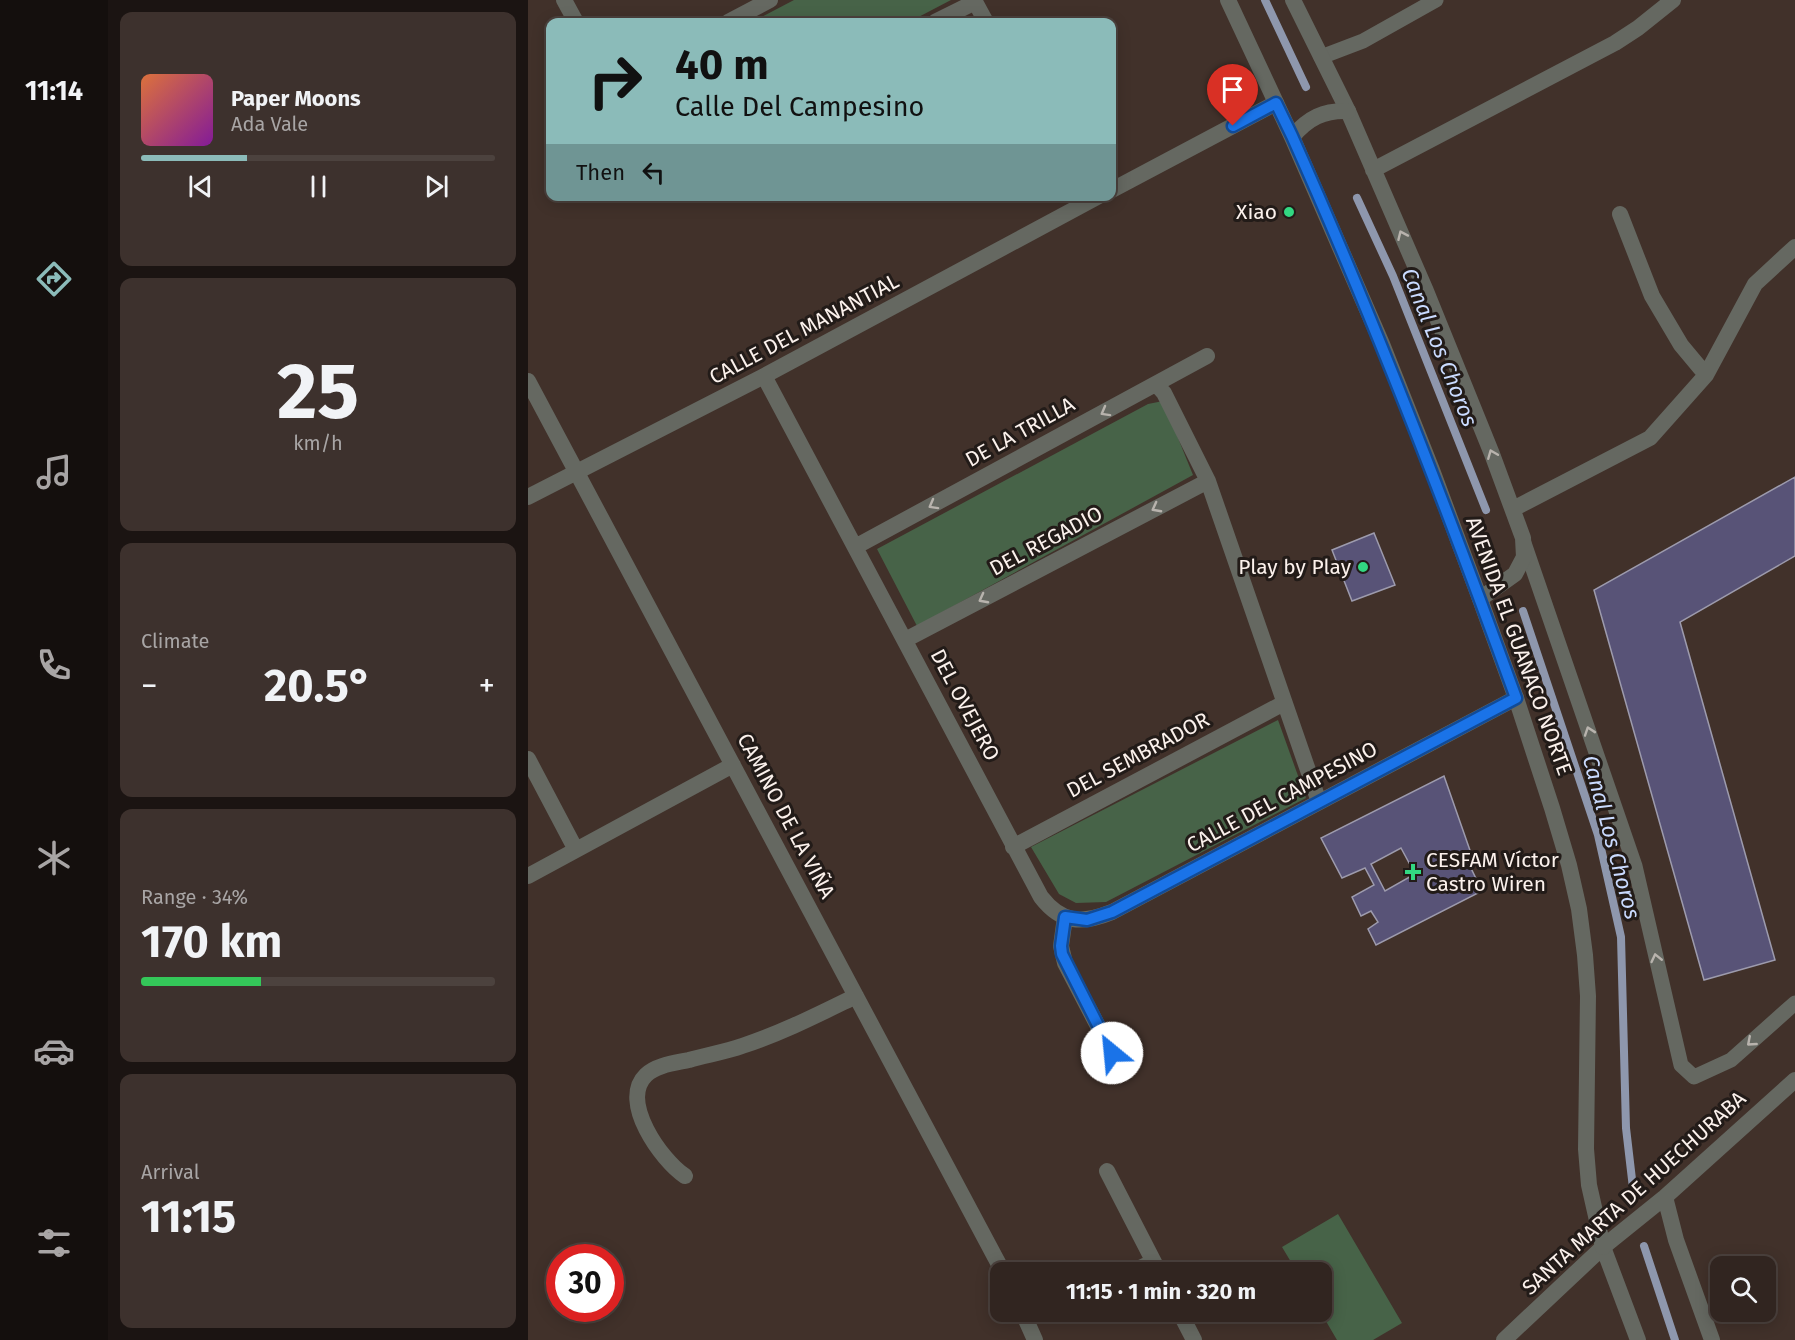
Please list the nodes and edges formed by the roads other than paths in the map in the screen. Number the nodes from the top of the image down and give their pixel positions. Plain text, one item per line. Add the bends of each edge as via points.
1 (564, 0) edge
2 (770, 0) edge
3 (1228, 0) edge
4 (1293, 0) edge
5 (1436, 0) edge
6 (1673, 0) edge
7 (974, 1) edge
8 (574, 18) edge
9 (736, 18) edge
10 (942, 18) edge
11 (984, 18) edge
12 (1321, 57) junction
13 (1276, 103) junction
14 (1348, 111) junction
15 (1292, 136) junction
16 (1373, 170) junction
17 (1116, 188) edge
18 (1077, 202) edge
19 (1620, 214) dead end
20 (1795, 247) edge
21 (1208, 357) dead end
22 (1706, 375) junction
23 (764, 376) junction
24 (528, 381) edge
25 (1156, 384) junction
26 (577, 473) junction
27 (1208, 481) junction
28 (528, 497) edge
29 (1513, 509) junction
30 (1523, 538) junction
31 (855, 548) junction
32 (1480, 599) junction
33 (905, 640) junction
34 (1516, 698) junction
35 (1284, 703) junction
36 (528, 759) edge
37 (733, 765) junction
38 (1319, 802) junction
39 (1013, 846) junction
40 (576, 850) junction
41 (528, 876) edge
42 (1065, 917) junction
43 (856, 996) junction
44 (1795, 1003) edge
45 (1112, 1053) dead end
46 (1795, 1080) edge
47 (1107, 1172) dead end
48 (685, 1176) dead end
49 (1665, 1197) junction
50 (1603, 1247) junction
51 (998, 1262) edge
52 (1153, 1262) edge
53 (1027, 1322) edge
54 (1185, 1322) edge
55 (1035, 1340) edge
56 (1194, 1340) edge
57 (1504, 1340) edge
58 (1638, 1340) edge
59 (1712, 1340) edge

1 - 8 street
2 - 9 street
3 - 13 street, AVENIDA EL GUANACO NORTE
4 - 12 street
5 - 12 lane via 1364,41
6 - 16 street via 1615,43
7 - 10 street
7 - 11 street
12 - 14 street
13 - 15 street, AVENIDA EL GUANACO NORTE
13 - 17 street
14 - 15 street via 1318,115
14 - 16 street
15 - 32 street, AVENIDA EL GUANACO NORTE via 1382,344
29 -> 16 street
18 - 23 street, CALLE DEL MANANTIAL
19 - 22 street via 1652,296 1681,345
20 - 22 street via 1755,284
21 - 25 street, DE LA TRILLA
22 - 29 street via 1650,438
23 - 26 street, CALLE DEL MANANTIAL
23 - 31 street, DEL OVEJERO
24 - 26 street, CAMINO DE LA VIÑA
25 - 27 street
25 -> 31 street, DE LA TRILLA
26 - 28 street, CALLE DEL MANANTIAL
26 - 37 street, CAMINO DE LA VIÑA
27 -> 33 street, DEL REGADIO
27 - 35 street
29 - 30 street
30 - 32 street via 1524,557 1515,574
44 -> 30 lane via 1731,1059 1694,1077 1681,1065 1635,866
31 - 33 street, DEL OVEJERO
32 - 34 street, AVENIDA EL GUANACO NORTE
33 - 39 street, DEL OVEJERO
34 - 38 street, CALLE DEL CAMPESINO
34 - 50 street, AVENIDA EL GUANACO NORTE via 1569,864 1579,909 1588,996 1586,1149 1589,1185
35 - 38 street
35 - 39 street, DEL SEMBRADOR
36 - 40 street
37 - 40 street
37 - 43 street, CAMINO DE LA VIÑA
38 - 42 street, CALLE DEL CAMPESINO via 1112,912 1087,920
39 - 42 street, DEL OVEJERO via 1041,897
40 - 41 street
42 - 45 street via 1062,954
43 - 48 street via 740,1047 663,1066 647,1074 636,1091 638,1111 662,1155
43 - 51 street, CAMINO DE LA VIÑA
46 - 49 street, SANTA MARTA DE HUECHURABA
47 - 52 street
49 - 50 street, SANTA MARTA DE HUECHURABA
49 - 59 street
50 - 57 street, SANTA MARTA DE HUECHURABA
50 - 58 street, AVENIDA EL GUANACO NORTE
53 - 55 street
54 - 56 street

